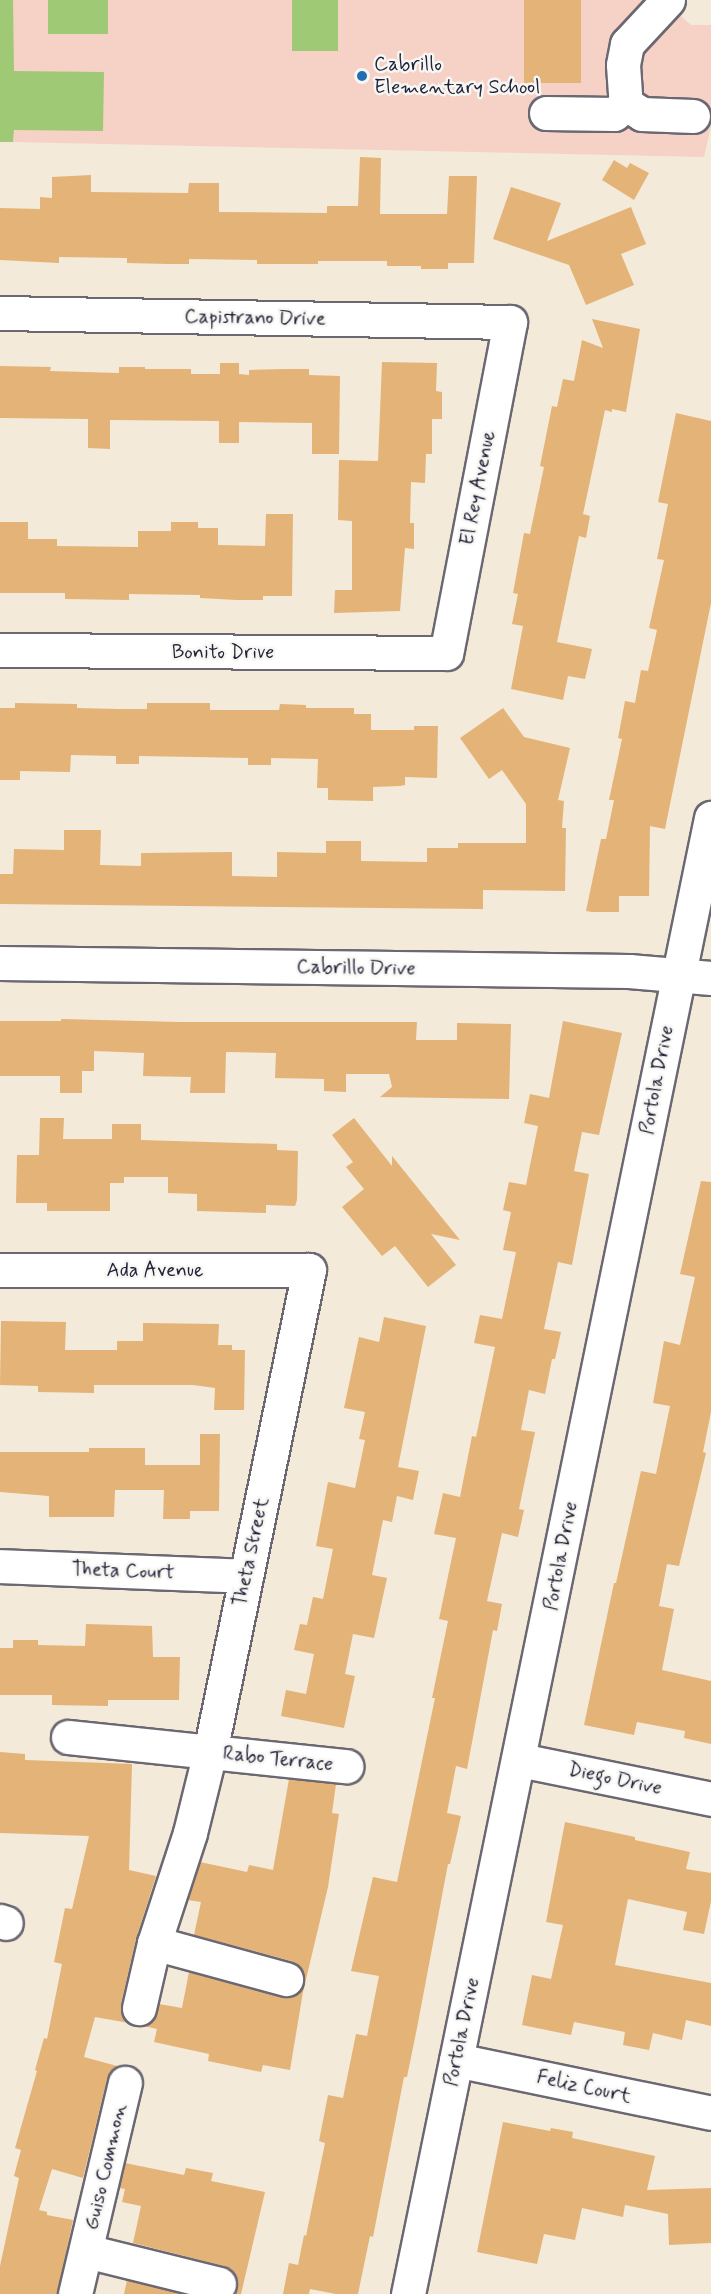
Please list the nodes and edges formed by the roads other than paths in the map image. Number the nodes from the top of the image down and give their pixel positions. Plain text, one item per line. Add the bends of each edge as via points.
1 (668, 0) edge
2 (626, 104) junction
3 (546, 113) dead end
4 (693, 116) dead end
5 (0, 313) edge
6 (510, 322) joint
7 (0, 651) edge
8 (446, 653) joint
9 (711, 818) edge
10 (0, 963) edge
11 (678, 974) junction
12 (711, 978) edge
13 (0, 1270) edge
14 (309, 1270) joint
15 (0, 1566) edge
16 (246, 1576) junction
17 (68, 1737) dead end
18 (210, 1752) junction
19 (520, 1760) junction
20 (346, 1766) dead end
21 (711, 1798) edge
22 (154, 1943) junction
23 (286, 1979) dead end
24 (139, 2008) dead end
25 (456, 2060) junction
26 (125, 2083) dead end
27 (711, 2113) edge
28 (86, 2251) junction
29 (219, 2284) dead end
30 (75, 2294) edge
31 (408, 2294) edge

1 - 2 street via 627,44 623,65
2 - 3 street via 614,114
2 - 4 street via 642,114
5 - 6 street, Capistrano Drive
6 - 8 street, El Rey Avenue
7 - 8 street, Bonito Drive
9 - 11 street, Portola Drive
10 - 11 street, Cabrillo Drive
11 - 12 street, Cabrillo Drive
11 - 19 street, Portola Drive
13 - 14 street, Ada Avenue
14 - 16 street, Theta Street
15 - 16 street, Theta Court
16 - 18 street, Theta Street
17 - 18 street, Rabo Terrace
18 - 20 street, Rabo Terrace
18 - 22 street, Theta Street via 190,1833
19 - 21 street, Diego Drive
19 - 25 street, Portola Drive
22 - 23 street
22 - 24 street, Theta Street
25 - 27 street, Feliz Court
25 - 31 street, Portola Drive
26 - 28 street, Guiso Common
28 - 29 street, Guiso Common
28 - 30 street, Guiso Common

